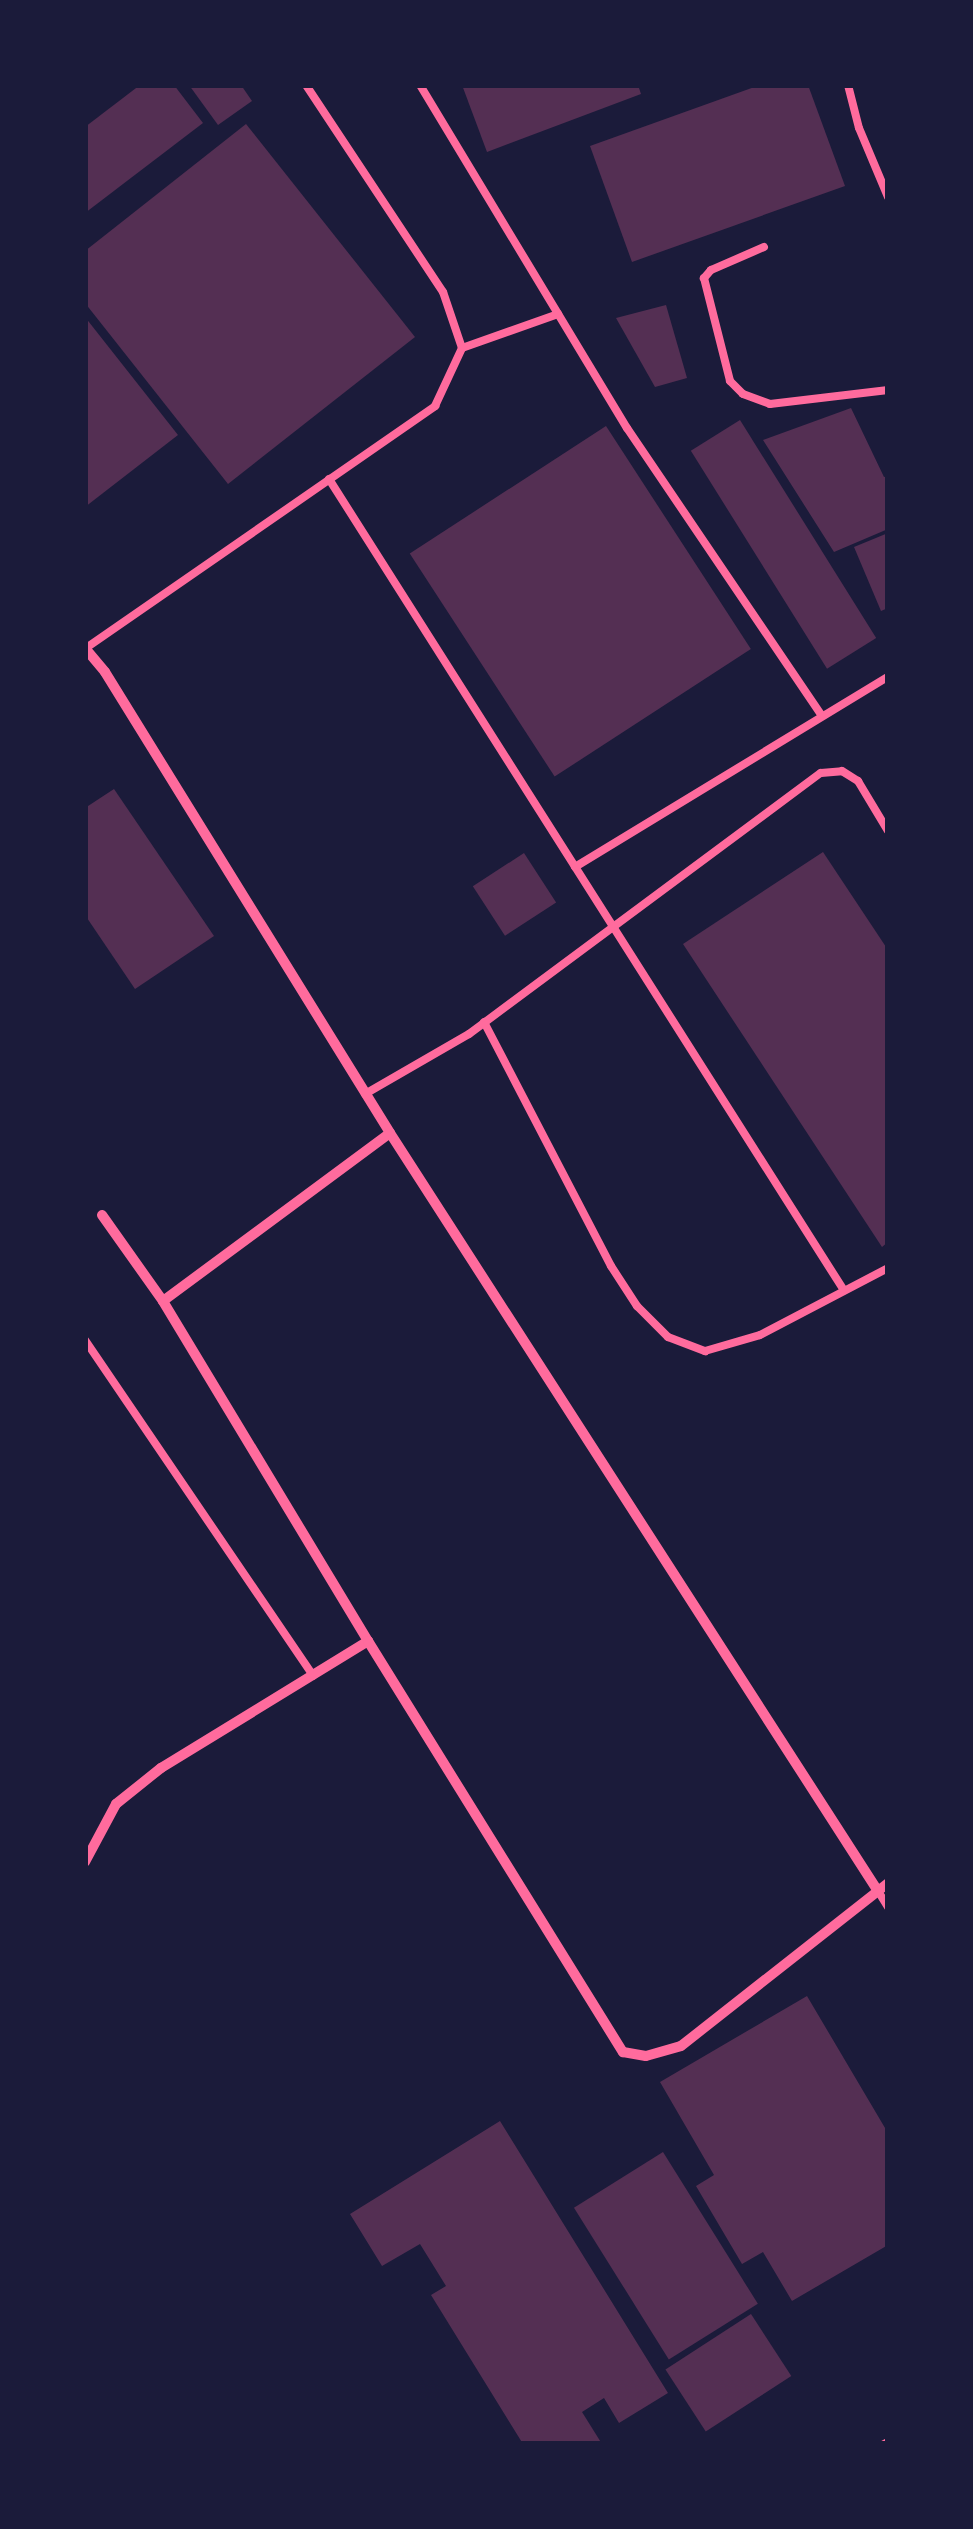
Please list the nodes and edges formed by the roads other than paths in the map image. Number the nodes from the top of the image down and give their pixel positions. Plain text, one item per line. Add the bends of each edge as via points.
1 (306, 85) edge
2 (420, 85) edge
3 (848, 85) edge
4 (888, 197) edge
5 (764, 247) dead end
6 (558, 314) junction
7 (462, 348) junction
8 (888, 390) edge
9 (329, 480) junction
10 (86, 648) edge
11 (888, 676) edge
12 (821, 715) junction
13 (888, 830) edge
14 (575, 866) junction
15 (613, 926) junction
16 (484, 1022) junction
17 (365, 1094) junction
18 (390, 1133) junction
19 (102, 1215) dead end
20 (888, 1268) edge
21 (843, 1288) junction
22 (162, 1301) junction
23 (85, 1340) edge
24 (368, 1641) junction
25 (313, 1676) junction
26 (85, 1862) edge
27 (888, 1884) edge
28 (878, 1891) junction
29 (888, 1906) edge

1 - 7 lane via 442,292
2 - 6 lane
3 - 4 lane
5 - 8 lane via 704,278 730,382 770,404
6 - 7 lane
6 - 12 lane
7 - 9 lane via 435,406
9 - 10 lane
9 - 14 lane
10 - 17 street
11 - 12 lane
12 - 14 lane
13 - 15 lane via 858,781 842,771 821,773
14 - 15 lane
15 - 16 lane
15 - 21 lane
16 - 17 lane
16 - 21 lane via 611,1266 668,1337 706,1350 760,1335
17 - 18 street
18 - 22 street
18 - 28 street
19 - 22 street
20 - 21 lane
22 - 24 street
23 - 25 lane
24 - 25 street
24 - 28 street via 623,2052 646,2056 681,2046
25 - 26 street via 161,1768 116,1804
27 - 28 street
28 - 29 lane

